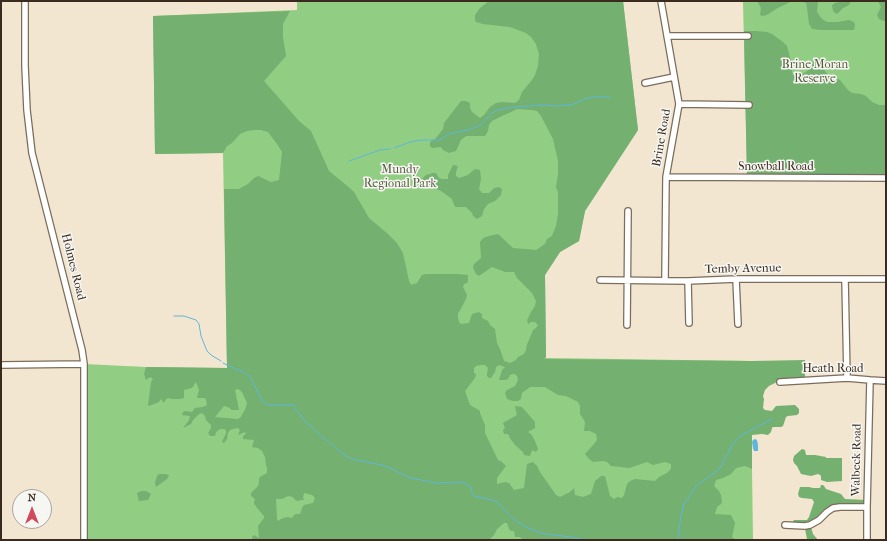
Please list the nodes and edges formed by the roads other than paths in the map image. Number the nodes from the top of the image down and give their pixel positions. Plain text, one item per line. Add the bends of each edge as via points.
1 (25, 1) edge
2 (661, 1) edge
3 (667, 36) junction
4 (748, 36) dead end
5 (674, 77) junction
6 (645, 84) dead end
7 (679, 104) junction
8 (749, 105) dead end
9 (666, 177) junction
10 (886, 178) edge
11 (628, 212) dead end
12 (736, 279) junction
13 (845, 279) junction
14 (886, 279) edge
15 (600, 280) dead end
16 (665, 280) junction
17 (628, 281) junction
18 (688, 281) junction
19 (689, 323) dead end
20 (738, 324) dead end
21 (627, 325) dead end
22 (84, 364) junction
23 (1, 365) edge
24 (847, 378) junction
25 (870, 380) junction
26 (886, 381) edge
27 (780, 382) dead end
28 (866, 507) junction
29 (786, 525) dead end
30 (84, 540) edge
31 (867, 540) edge

1 - 22 street, Holmes Road via 26,110 32,153
2 - 3 street, Brine Road
3 - 4 street
3 - 5 street, Brine Road
5 - 6 street
5 - 7 street, Brine Road
7 - 8 street
7 - 9 street, Brine Road
9 - 10 street, Snowball Road
9 - 16 street, Brine Road
11 - 17 street
12 - 13 street, Temby Avenue
12 - 18 street, Temby Avenue
12 - 20 street
13 - 14 street, Temby Avenue
13 - 24 street
15 - 17 street, Temby Avenue
16 - 17 street, Temby Avenue
16 - 18 street, Temby Avenue
17 - 21 street
18 - 19 street
22 - 23 street
22 - 30 street, Holmes Road
24 - 25 street, Heath Road
24 - 27 street, Heath Road
25 - 26 street, Heath Road
25 - 28 street, Walbeck Road
28 - 29 street via 833,508 810,525
28 - 31 street, Walbeck Road

